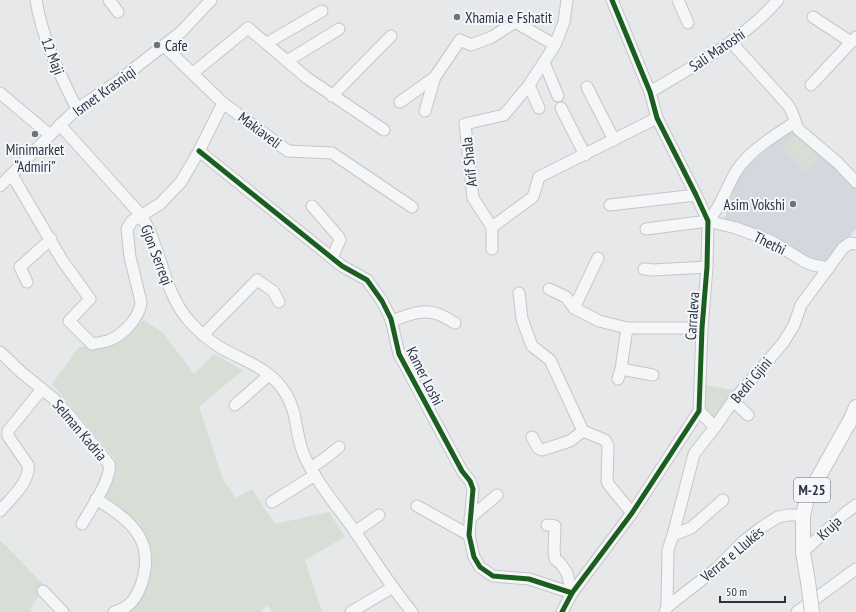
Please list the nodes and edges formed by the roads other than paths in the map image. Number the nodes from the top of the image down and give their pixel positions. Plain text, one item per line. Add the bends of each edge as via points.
1 (36, 0) edge
2 (109, 0) edge
3 (211, 0) edge
4 (566, 0) edge
5 (612, 0) edge
6 (678, 0) edge
7 (778, 0) edge
8 (322, 11) dead end
9 (118, 12) dead end
10 (813, 17) dead end
11 (688, 23) dead end
12 (339, 29) dead end
13 (392, 36) dead end
14 (853, 39) edge
15 (731, 42) junction
16 (267, 43) junction
17 (554, 45) junction
18 (164, 46) junction
19 (288, 61) junction
20 (544, 62) junction
21 (193, 73) junction
22 (435, 77) junction
23 (529, 85) junction
24 (811, 85) dead end
25 (587, 87) dead end
26 (650, 92) junction
27 (0, 93) edge
28 (332, 96) junction
29 (558, 96) dead end
30 (400, 102) dead end
31 (223, 103) junction
32 (539, 108) dead end
33 (561, 108) dead end
34 (77, 110) junction
35 (425, 111) dead end
36 (657, 118) junction
37 (795, 122) junction
38 (60, 125) junction
39 (384, 130) dead end
40 (50, 135) junction
41 (614, 140) junction
42 (199, 151) junction
43 (585, 155) junction
44 (12, 175) junction
45 (856, 182) edge
46 (0, 186) edge
47 (696, 195) junction
48 (610, 205) dead end
49 (312, 206) dead end
50 (412, 207) dead end
51 (141, 215) junction
52 (708, 221) junction
53 (492, 227) junction
54 (646, 229) dead end
55 (51, 239) junction
56 (856, 244) edge
57 (492, 248) dead end
58 (332, 258) junction
59 (598, 258) dead end
60 (707, 267) junction
61 (829, 268) junction
62 (644, 269) dead end
63 (27, 282) dead end
64 (549, 289) dead end
65 (519, 293) dead end
66 (279, 302) dead end
67 (574, 308) junction
68 (391, 321) junction
69 (455, 323) dead end
70 (627, 328) junction
71 (702, 328) junction
72 (203, 335) junction
73 (0, 352) edge
74 (269, 375) junction
75 (653, 375) dead end
76 (42, 389) junction
77 (733, 401) junction
78 (235, 405) dead end
79 (856, 407) edge
80 (699, 411) junction
81 (748, 415) dead end
82 (715, 427) junction
83 (583, 431) junction
84 (532, 437) dead end
85 (339, 447) dead end
86 (313, 471) junction
87 (497, 495) dead end
88 (96, 499) junction
89 (723, 500) dead end
90 (272, 502) dead end
91 (856, 505) edge
92 (417, 506) dead end
93 (0, 511) edge
94 (632, 513) junction
95 (379, 515) dead end
96 (803, 515) junction
97 (470, 518) junction
98 (82, 524) dead end
99 (548, 525) dead end
100 (356, 532) junction
101 (469, 535) junction
102 (673, 535) junction
103 (804, 552) junction
104 (856, 569) edge
105 (393, 587) junction
106 (43, 591) dead end
107 (572, 592) junction
108 (666, 610) edge
109 (63, 612) edge
110 (114, 612) edge
111 (352, 612) edge
112 (412, 612) edge
113 (562, 612) edge
114 (797, 612) edge
115 (812, 612) edge

1 - 34 street, 12 Maji via 42,27
2 - 9 street
3 - 18 street, Ismet Krasniqi
4 - 17 street, Arif Shala via 564,22
5 - 26 street, Carraleva
6 - 11 street
7 - 15 street, Sali Matoshi
8 - 16 street
10 - 14 street
12 - 19 street
13 - 28 street
14 - 24 street
15 - 26 street, Sali Matoshi
15 - 37 street via 788,105
16 - 19 street
16 - 21 street via 248,28
17 - 20 street, Arif Shala
17 - 22 street via 515,22 492,37 471,45 460,40
18 - 21 street, Makiaveli
18 - 34 street, Ismet Krasniqi
19 - 28 street via 306,78
20 - 23 street, Arif Shala
20 - 29 street
21 - 31 street, Makiaveli
22 - 30 street
22 - 35 street
23 - 32 street
23 - 53 street, Arif Shala via 504,115 465,124 473,198
25 - 41 street
26 - 36 street, Carraleva
27 - 40 street
28 - 39 street
31 - 42 street
31 - 50 street, Makiaveli via 288,151 332,153
33 - 43 street
34 - 38 street, Ismet Krasniqi
36 - 41 street
36 - 47 street, Carraleva
37 - 45 street via 805,136 838,163
37 - 52 street via 765,143 738,169 716,212
38 - 40 street, Ismet Krasniqi
38 - 51 street, Gjon Serreqi
40 - 44 street, Ismet Krasniqi
41 - 43 street
42 - 51 street via 181,182 160,204
42 - 58 street, Kamer Loshi
43 - 53 street via 539,177 533,197
44 - 46 street, Ismet Krasniqi
44 - 55 street
47 - 48 street
47 - 52 street, Carraleva
49 - 58 street via 340,240
51 - 55 street via 129,225 127,234 141,308 119,336 109,340 92,344 69,321 90,299 70,272
51 - 72 street, Gjon Serreqi via 153,238 178,305
52 - 54 street
52 - 60 street, Carraleva
52 - 61 street, Thethi via 771,241 805,262
53 - 57 street
55 - 63 street via 20,267
56 - 61 street, Bedri Gjini via 850,243 843,248
58 - 68 street, Kamer Loshi via 367,280 382,301
59 - 67 street
60 - 62 street
60 - 71 street, Carraleva
61 - 77 street, Bedri Gjini via 801,305 794,325 783,343
64 - 67 street via 566,297
65 - 83 street via 522,320 532,346 550,360
66 - 72 street via 273,291 257,280
67 - 70 street via 599,321
68 - 69 street via 413,313 428,312
68 - 97 street, Kamer Loshi via 399,354 473,488
70 - 71 street
70 - 75 street via 619,374
71 - 80 street, Carraleva
72 - 74 street, Gjon Serreqi
73 - 76 street, Selman Kadria
74 - 78 street
74 - 86 street, Gjon Serreqi via 286,393 301,449
76 - 88 street, Selman Kadria via 69,415 109,464 110,474
76 - 93 street via 8,431 8,436 29,470 26,481
77 - 81 street
77 - 82 street, Bedri Gjini
79 - 96 main road, M-25 via 807,499
80 - 82 street
80 - 94 street
82 - 102 street, Bedri Gjini via 694,454
83 - 84 street via 570,441 542,450
83 - 94 street via 606,440 607,481
85 - 86 street
86 - 90 street
86 - 100 street, Gjon Serreqi
87 - 97 street
88 - 98 street, Selman Kadria
88 - 110 street via 130,523 146,553 143,578 134,600 122,610
89 - 102 street via 691,528
91 - 103 street, Kruja
92 - 101 street
94 - 107 street
95 - 100 street
96 - 103 main road, M-25
96 - 108 street, Verrat e Llukës via 778,517 762,527
97 - 101 street, Kamer Loshi
99 - 107 street via 555,526 555,559 566,573
100 - 105 street, Gjon Serreqi
101 - 107 street, Kamer Loshi via 474,557 480,567 493,576 529,578
102 - 108 street, Bedri Gjini via 668,550
103 - 115 main road, M-25, bridge
104 - 114 street
105 - 111 street
105 - 112 street, Gjon Serreqi
106 - 109 street
107 - 113 street

